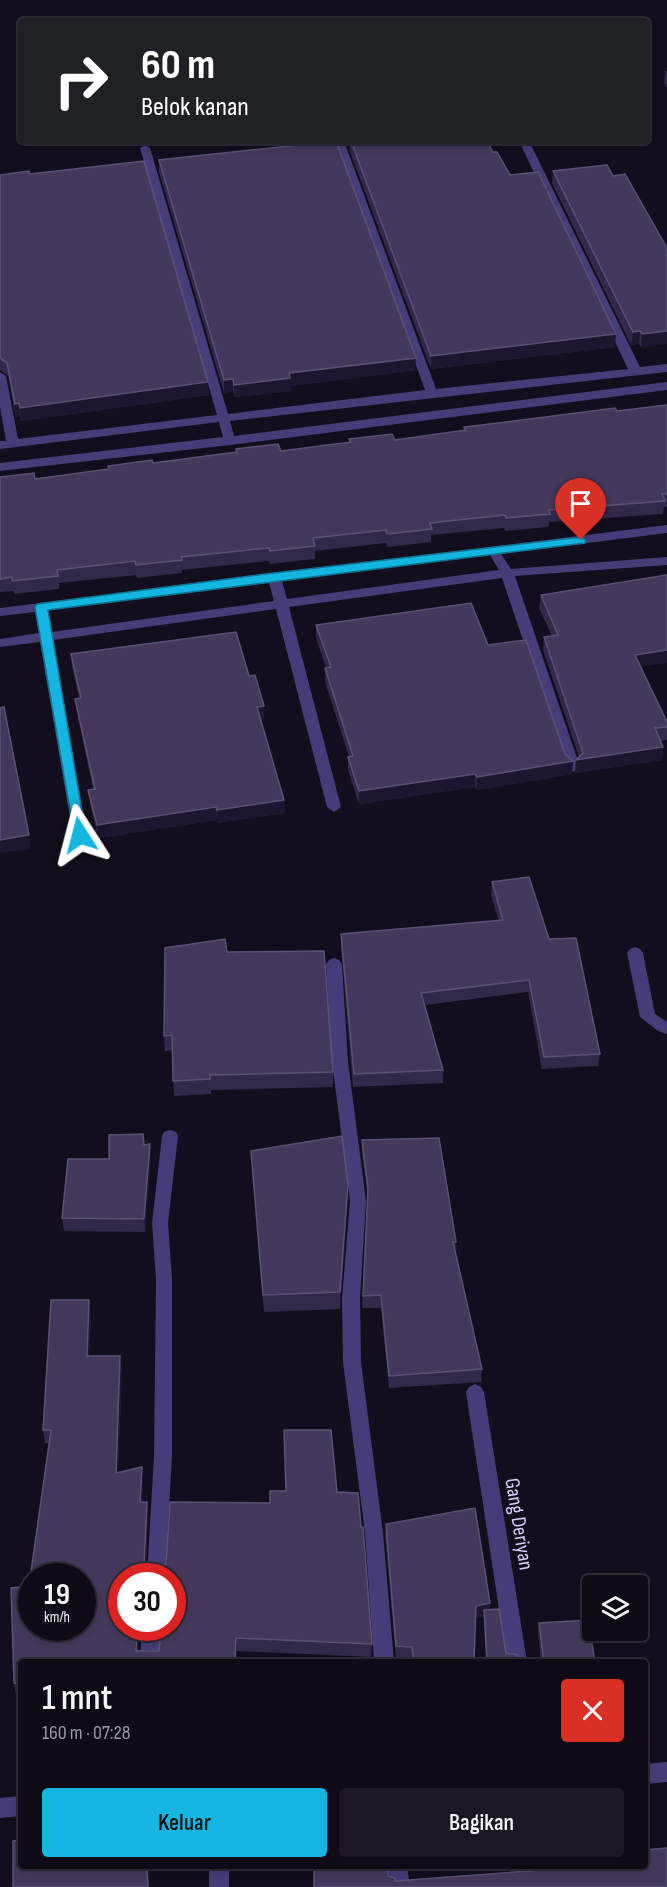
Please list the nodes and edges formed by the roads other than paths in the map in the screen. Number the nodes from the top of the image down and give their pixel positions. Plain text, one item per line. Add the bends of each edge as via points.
1 (340, 144) edge
2 (525, 144) edge
3 (145, 148) dead end
4 (667, 368) edge
5 (636, 372) junction
6 (0, 376) edge
7 (667, 386) edge
8 (432, 393) junction
9 (225, 419) junction
10 (230, 441) junction
11 (6, 445) edge
12 (0, 467) edge
13 (667, 529) edge
14 (494, 552) junction
15 (667, 561) edge
16 (507, 573) junction
17 (274, 576) junction
18 (282, 606) junction
19 (41, 607) junction
20 (0, 612) edge
21 (46, 638) junction
22 (0, 643) edge
23 (573, 767) edge
24 (334, 807) dead end
25 (80, 835) dead end
26 (635, 953) dead end
27 (334, 964) dead end
28 (667, 1028) edge
29 (170, 1136) dead end
30 (475, 1392) dead end
31 (157, 1563) edge
32 (151, 1641) edge
33 (149, 1659) edge
34 (384, 1659) edge
35 (518, 1659) edge
36 (667, 1773) edge
37 (648, 1774) edge
38 (18, 1806) edge
39 (0, 1808) edge
40 (219, 1869) edge
41 (397, 1869) edge
42 (219, 1887) edge
43 (400, 1887) edge

1 - 8 street
2 - 5 street
3 - 9 street
4 - 5 street
5 - 8 street
6 - 11 street
7 - 10 street
8 - 9 street
9 - 10 street
9 - 11 street
10 - 12 street
13 - 14 street
14 - 16 street
14 - 17 street
15 - 16 street
16 - 18 street
16 - 23 street
17 - 18 street
17 - 19 street
18 - 21 street
18 - 24 street
19 - 20 street
19 - 21 street
21 - 22 street
21 - 25 street
26 - 28 street via 648,1017
27 - 34 street via 340,1062 358,1201 351,1299 352,1362 374,1533
29 - 31 street via 160,1223 164,1444
30 - 35 street, Gang Deriyan
32 - 33 street
36 - 37 street
38 - 39 street
40 - 42 street
41 - 43 street

